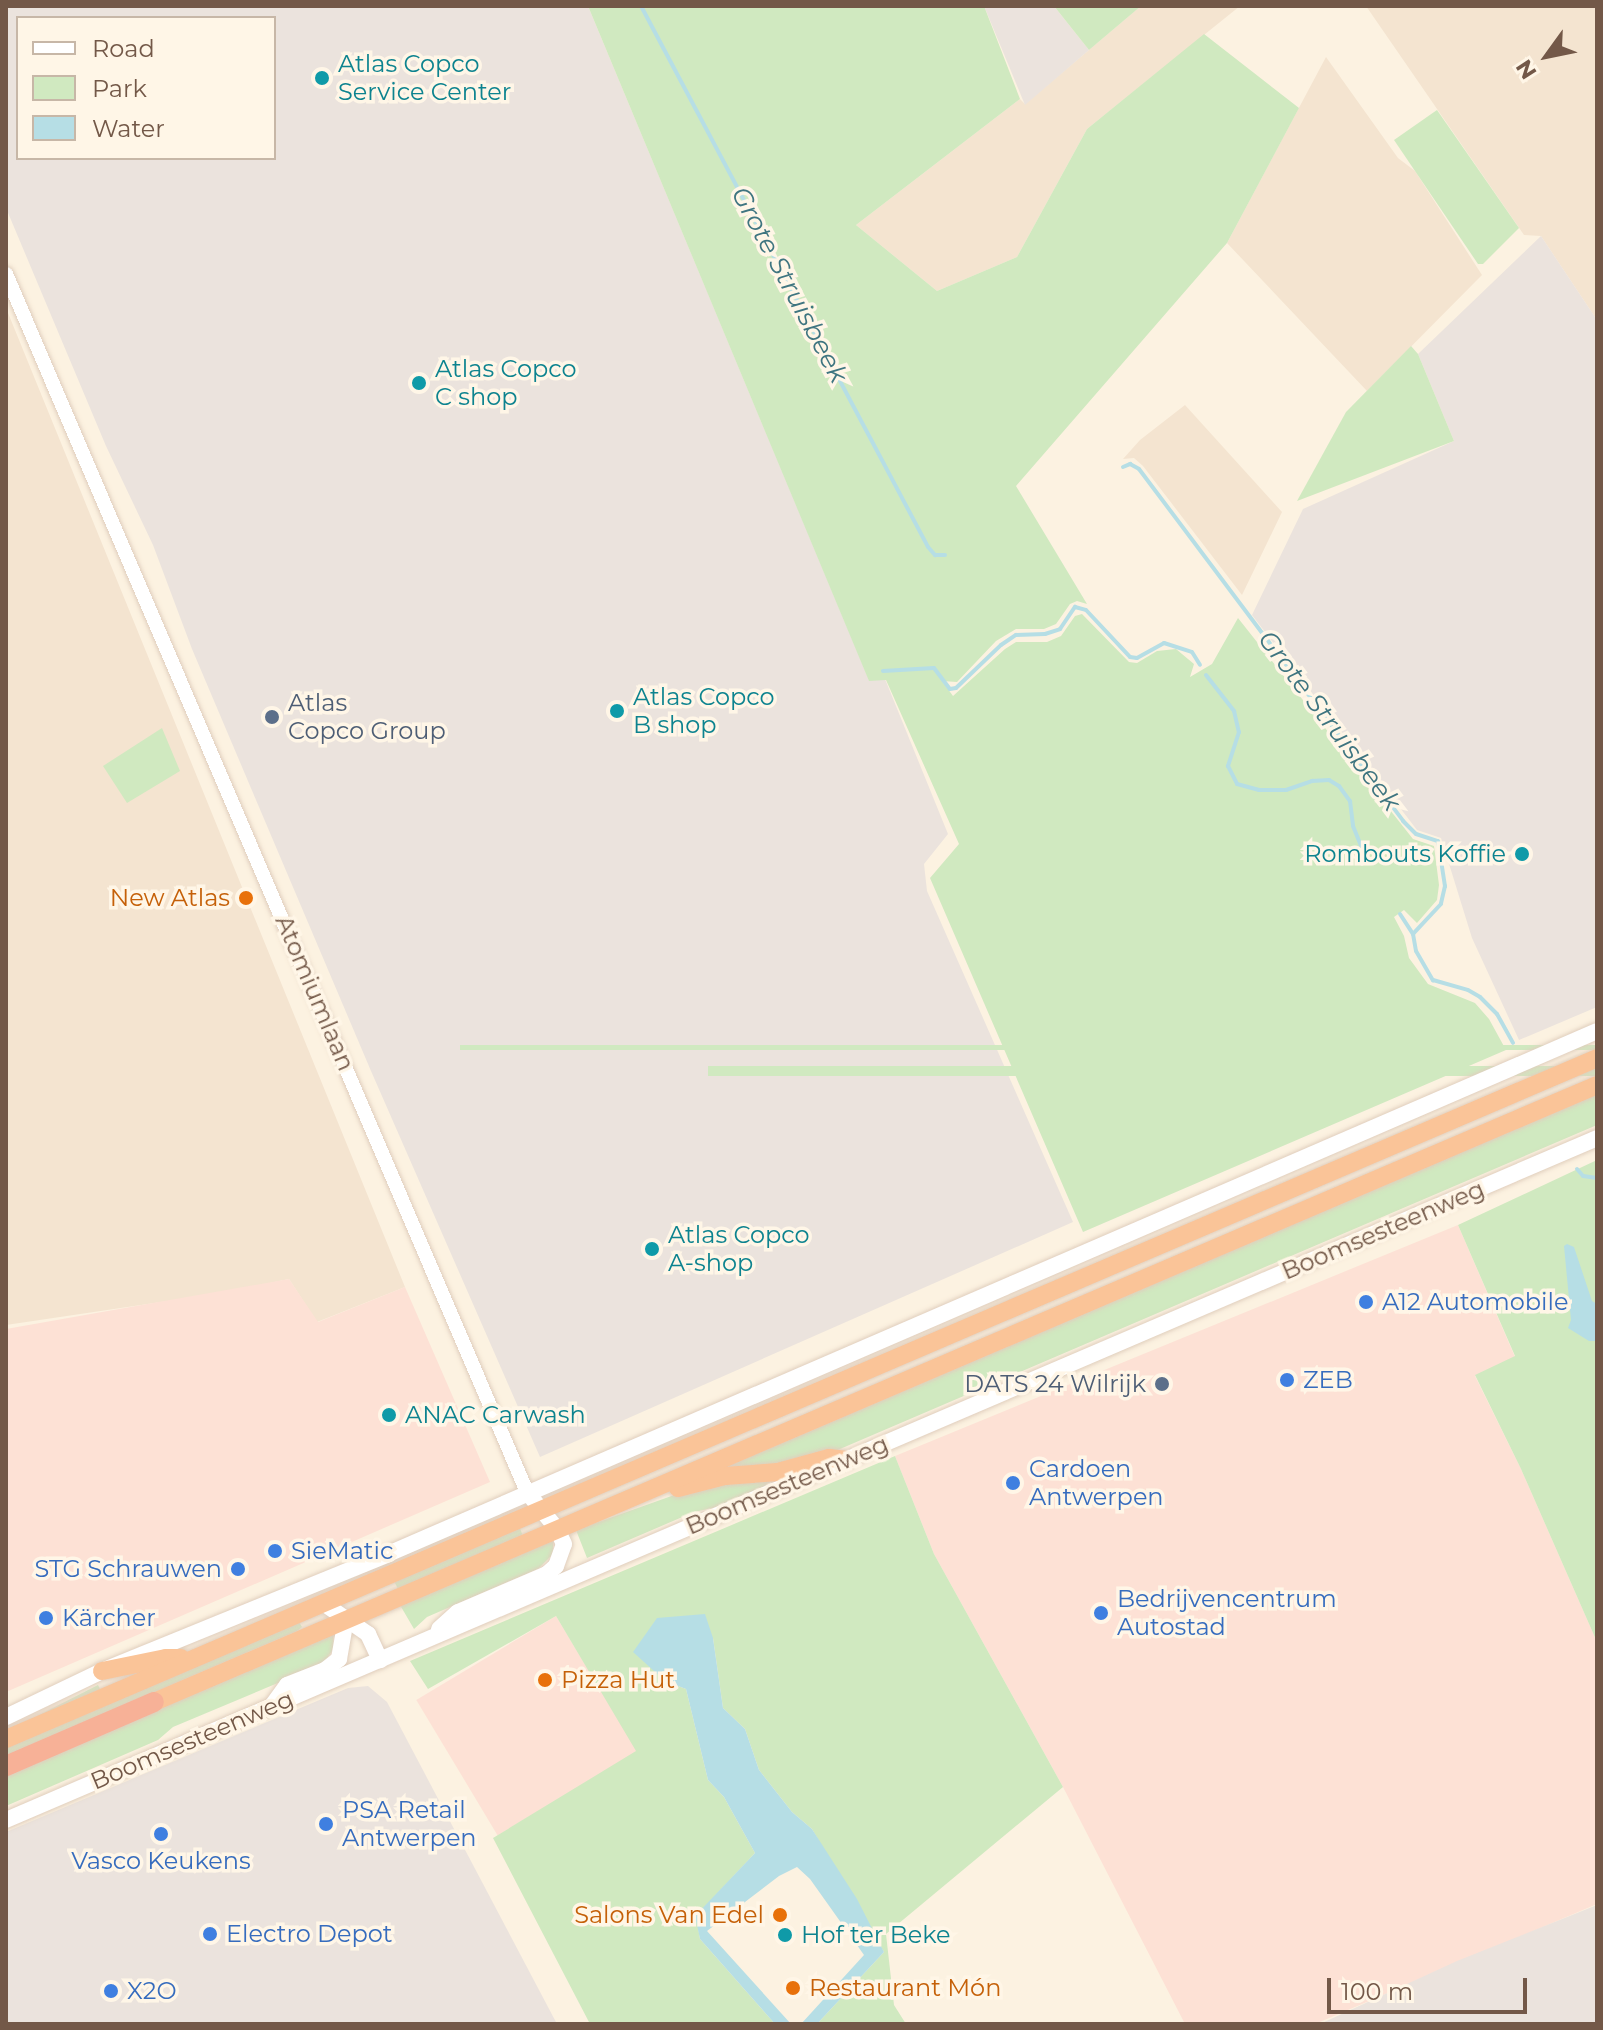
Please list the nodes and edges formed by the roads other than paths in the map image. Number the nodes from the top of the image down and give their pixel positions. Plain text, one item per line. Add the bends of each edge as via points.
1 (6, 274) edge
2 (1597, 1031) edge
3 (1597, 1058) edge
4 (1597, 1085) edge
5 (1597, 1138) edge
6 (847, 1460) junction
7 (664, 1484) junction
8 (527, 1492) junction
9 (541, 1510) junction
10 (557, 1529) junction
11 (323, 1603) junction
12 (346, 1619) junction
13 (424, 1641) junction
14 (192, 1659) junction
15 (380, 1660) junction
16 (102, 1671) junction
17 (154, 1702) joint
18 (271, 1707) junction
19 (6, 1717) edge
20 (6, 1739) edge
21 (6, 1766) edge
22 (6, 1820) edge

1 - 8 street, Atomiumlaan
2 - 8 main road
3 - 9 highway
4 - 7 highway
5 - 6 main road, Boomsesteenweg
6 - 7 highway via 829,1458 678,1488
6 - 13 main road, Boomsesteenweg
7 - 10 highway
8 - 9 main road, Atomiumlaan
8 - 16 main road
9 - 10 main road, Atomiumlaan
9 - 11 highway
10 - 12 highway
10 - 13 main road via 563,1551 547,1574 458,1612
11 - 12 main road
11 - 14 highway
12 - 15 main road via 368,1634
12 - 17 highway
12 - 18 main road via 339,1659 287,1685
13 - 15 main road, Boomsesteenweg
14 - 16 highway via 166,1658
14 - 20 highway
15 - 18 main road, Boomsesteenweg
16 - 19 main road
17 - 21 highway
18 - 22 main road, Boomsesteenweg

